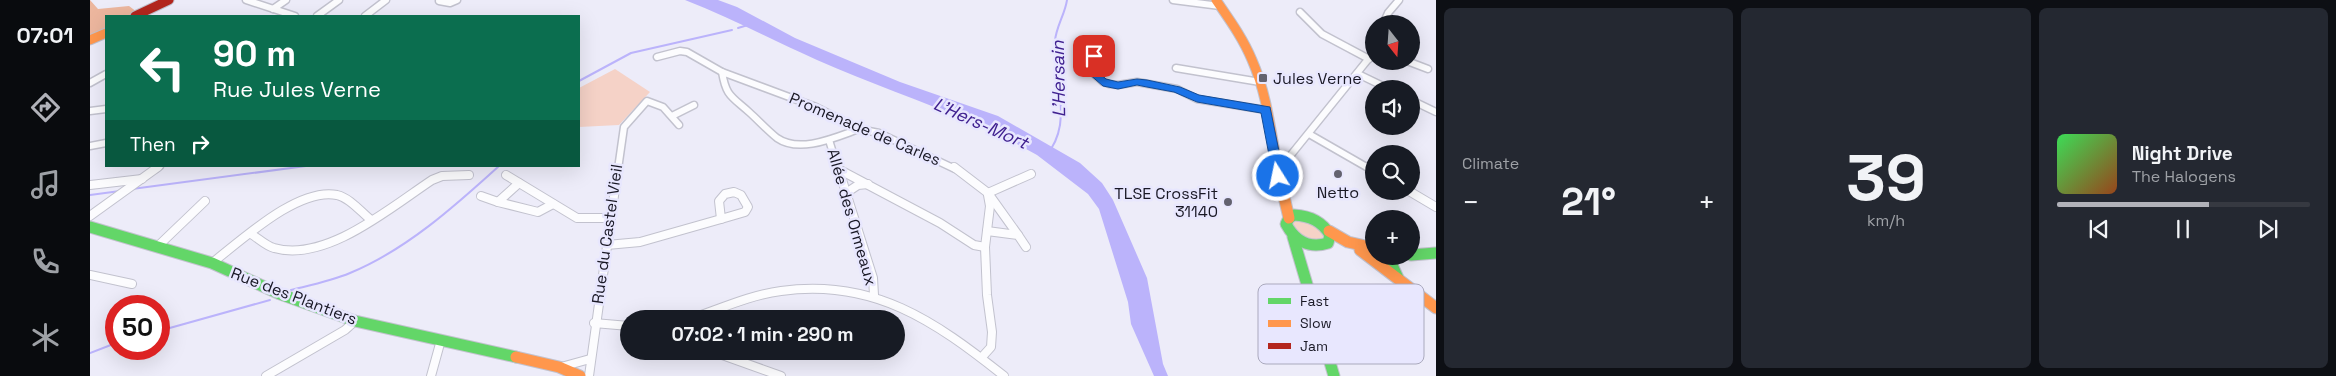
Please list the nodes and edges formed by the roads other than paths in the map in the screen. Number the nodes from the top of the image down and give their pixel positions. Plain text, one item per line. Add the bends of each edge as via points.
1 (168, 0) edge
2 (246, 0) edge
3 (286, 0) edge
4 (338, 0) edge
5 (386, 0) edge
6 (457, 0) edge
7 (1173, 0) edge
8 (1399, 0) edge
9 (439, 1) edge
10 (1181, 1) edge
11 (1218, 3) edge
12 (273, 9) junction
13 (1300, 12) dead end
14 (138, 15) edge
15 (292, 15) edge
16 (319, 15) edge
17 (366, 15) edge
18 (1387, 15) edge
19 (105, 33) edge
20 (90, 40) edge
21 (1094, 56) dead end
22 (657, 57) dead end
23 (1365, 57) edge
24 (1365, 64) edge
25 (1420, 66) edge
26 (1176, 68) dead end
27 (1428, 69) dead end
28 (722, 72) junction
29 (1358, 74) junction
30 (105, 75) edge
31 (737, 76) junction
32 (1370, 80) edge
33 (724, 82) junction
34 (1260, 82) junction
35 (90, 83) edge
36 (1420, 104) edge
37 (694, 105) dead end
38 (105, 109) edge
39 (1266, 110) junction
40 (90, 111) edge
41 (1436, 112) edge
42 (672, 116) junction
43 (679, 125) dead end
44 (859, 129) junction
45 (1309, 134) junction
46 (830, 140) junction
47 (105, 143) edge
48 (90, 146) edge
49 (1275, 159) junction
50 (1365, 166) edge
51 (159, 167) edge
52 (840, 170) junction
53 (1030, 174) dead end
54 (469, 175) dead end
55 (506, 175) dead end
56 (143, 178) junction
57 (519, 184) junction
58 (868, 184) junction
59 (90, 185) edge
60 (846, 193) junction
61 (988, 193) junction
62 (1283, 195) junction
63 (481, 196) dead end
64 (1420, 198) edge
65 (205, 201) dead end
66 (498, 202) junction
67 (553, 204) junction
68 (1436, 207) edge
69 (90, 216) edge
70 (1309, 216) junction
71 (609, 218) junction
72 (1289, 218) junction
73 (721, 219) junction
74 (370, 220) junction
75 (90, 227) edge
76 (987, 231) junction
77 (1329, 231) junction
78 (251, 234) junction
79 (1018, 235) junction
80 (1293, 237) junction
81 (1328, 243) junction
82 (607, 245) junction
83 (158, 246) junction
84 (1026, 246) dead end
85 (1365, 246) edge
86 (984, 247) junction
87 (1316, 247) junction
88 (1360, 250) junction
89 (1365, 251) edge
90 (1436, 253) edge
91 (1420, 254) edge
92 (212, 263) junction
93 (1302, 263) junction
94 (1392, 265) edge
95 (90, 275) edge
96 (1399, 279) junction
97 (132, 284) dead end
98 (1308, 284) edge
99 (1405, 284) edge
100 (874, 295) junction
101 (1424, 299) edge
102 (1436, 308) edge
103 (716, 310) edge
104 (355, 321) junction
105 (594, 323) junction
106 (620, 325) edge
107 (441, 340) junction
108 (982, 357) junction
109 (590, 359) junction
110 (736, 360) edge
111 (559, 367) junction
112 (1002, 374) edge
113 (266, 376) edge
114 (431, 376) edge
115 (580, 376) edge
116 (589, 376) edge
117 (781, 376) edge

1 - 14 main road
2 - 12 street
3 - 12 street
4 - 16 street
5 - 17 street
6 - 9 street via 450,3
7 - 10 street
8 - 18 street
10 - 11 street
11 - 34 main road via 1247,48
12 - 15 street
13 - 23 street via 1306,22
19 - 20 main road
21 - 39 street via 1093,73 1103,82 1118,85 1137,82 1176,89 1197,98
22 - 28 street, Promenade de Carles via 687,52
24 - 29 street
25 - 27 street
26 - 34 street
28 - 31 street, Promenade de Carles
28 - 33 street
29 - 32 street
29 - 45 street
30 - 35 street
31 - 33 street
31 - 44 street, Promenade de Carles via 816,107
33 - 46 street via 726,90 779,139 799,144
34 - 39 main road
36 - 41 street
37 - 42 street
38 - 40 street
39 - 49 main road
42 - 43 street
42 - 71 street, Rue du Castel Vieil via 664,107 647,101 624,127
44 - 46 street
44 - 61 street, Promenade de Carles via 879,134 949,164
45 - 49 street via 1290,156
45 - 50 street
46 - 52 street, Allée des Ormeaux
47 - 48 street
49 - 62 main road
51 - 56 street
52 - 58 street
52 - 60 street, Allée des Ormeaux
53 - 61 street
54 - 74 street via 442,176 432,180
55 - 57 street
56 - 59 street
56 - 69 street
57 - 66 street
57 - 67 street
58 - 60 street via 858,185
58 - 86 street via 974,245
60 - 100 street, Allée des Ormeaux via 873,278
61 - 76 street
61 - 79 street, Promenade de Carles
62 - 70 main road
62 - 72 main road
63 - 66 street
64 - 68 street
65 - 83 street
66 - 67 street via 538,212
67 - 71 street via 577,218
70 - 72 main road via 1301,214
70 - 77 main road
71 - 82 street, Rue du Castel Vieil
72 - 80 main road via 1286,224
73 - 73 street via 745,212 748,207 741,195 734,192 725,194 719,201
73 - 82 street via 635,244
74 - 78 street via 341,238 314,247 274,248
74 - 78 street via 342,198 322,195 292,205
75 - 83 main road, Rue des Plantiers
76 - 79 street
76 - 86 street
77 - 81 main road
77 - 85 main road via 1348,242
78 - 92 street
79 - 84 street, Promenade de Carles
80 - 87 main road
80 - 93 main road
81 - 87 main road
81 - 88 main road
82 - 105 street, Rue du Castel Vieil
83 - 92 main road, Rue des Plantiers
86 - 108 street via 992,332 991,347
87 - 93 main road
88 - 89 main road
88 - 96 main road
90 - 91 main road
92 - 104 main road, Rue des Plantiers via 280,294
93 - 98 main road
94 - 96 main road
95 - 97 street
96 - 99 main road
100 - 103 street via 834,289 780,291
100 - 108 street via 912,311
101 - 102 main road
104 - 107 main road, Rue des Plantiers
104 - 113 street
105 - 106 street
105 - 109 street, Rue du Castel Vieil
107 - 111 main road, Rue des Plantiers
107 - 114 street
108 - 112 street
109 - 111 street, Rue des Plantiers
109 - 116 street, Rue du Castel Vieil
110 - 117 street
111 - 115 main road, Rue des Plantiers

